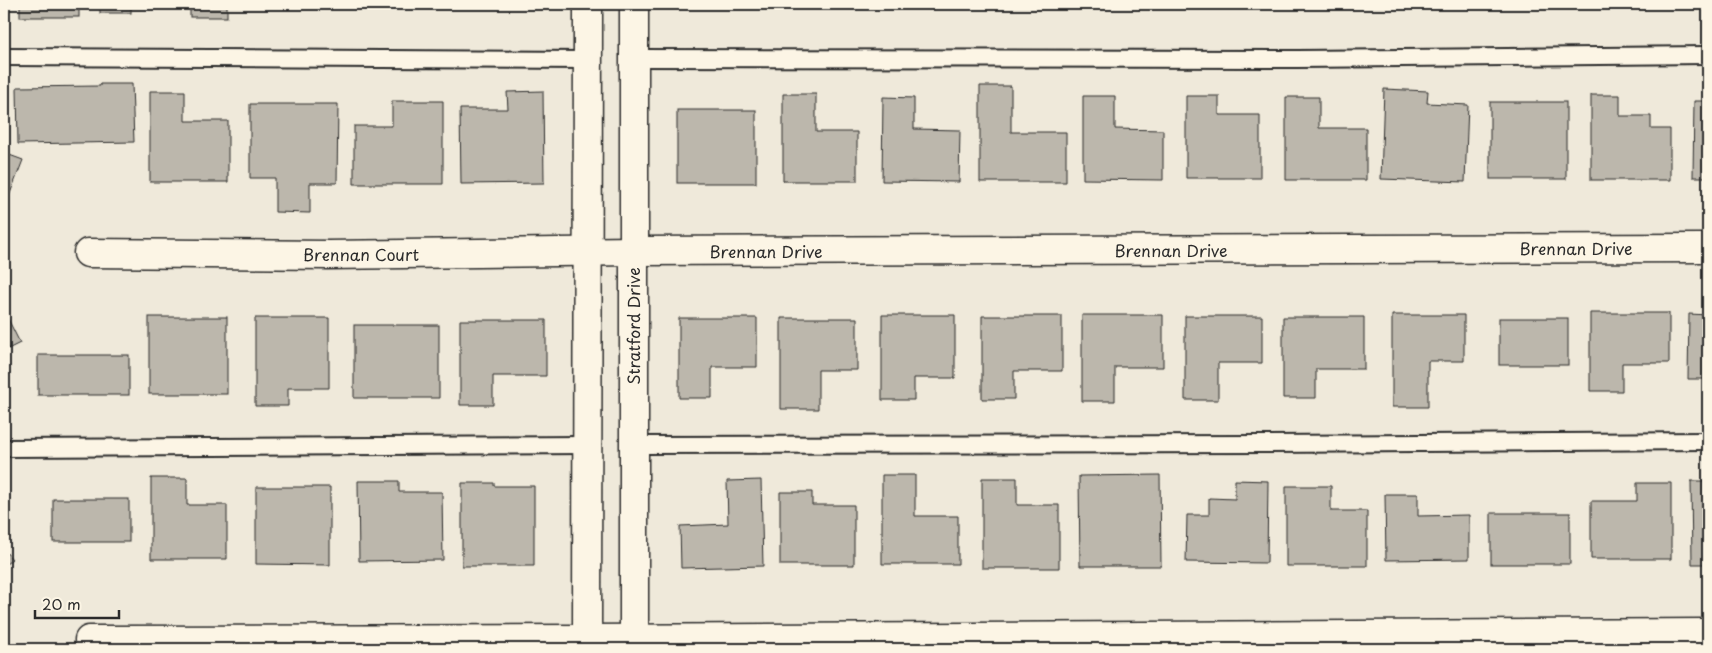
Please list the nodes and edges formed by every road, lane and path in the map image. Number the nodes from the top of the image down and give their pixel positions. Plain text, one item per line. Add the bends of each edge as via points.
1 (588, 4) edge
2 (634, 4) edge
3 (1708, 55) edge
4 (4, 56) edge
5 (634, 58) junction
6 (588, 60) junction
7 (1708, 248) edge
8 (633, 251) junction
9 (588, 252) junction
10 (88, 254) dead end
11 (1708, 441) edge
12 (634, 444) junction
13 (588, 446) junction
14 (4, 448) edge
15 (1708, 633) edge
16 (89, 640) dead end
17 (587, 644) edge
18 (634, 644) edge

1 - 6 street
2 - 5 street, Stratford Drive
3 - 5 lane via 1298,59
4 - 6 lane
5 - 8 street, Stratford Drive
6 - 9 street
7 - 8 street, Brennan Drive
8 - 9 street, Brennan Court
8 - 12 street, Stratford Drive
9 - 10 street, Brennan Court
9 - 13 street
11 - 12 lane
12 - 18 street, Stratford Drive
13 - 14 lane
13 - 17 street
15 - 18 street
16 - 17 street
17 - 18 street

